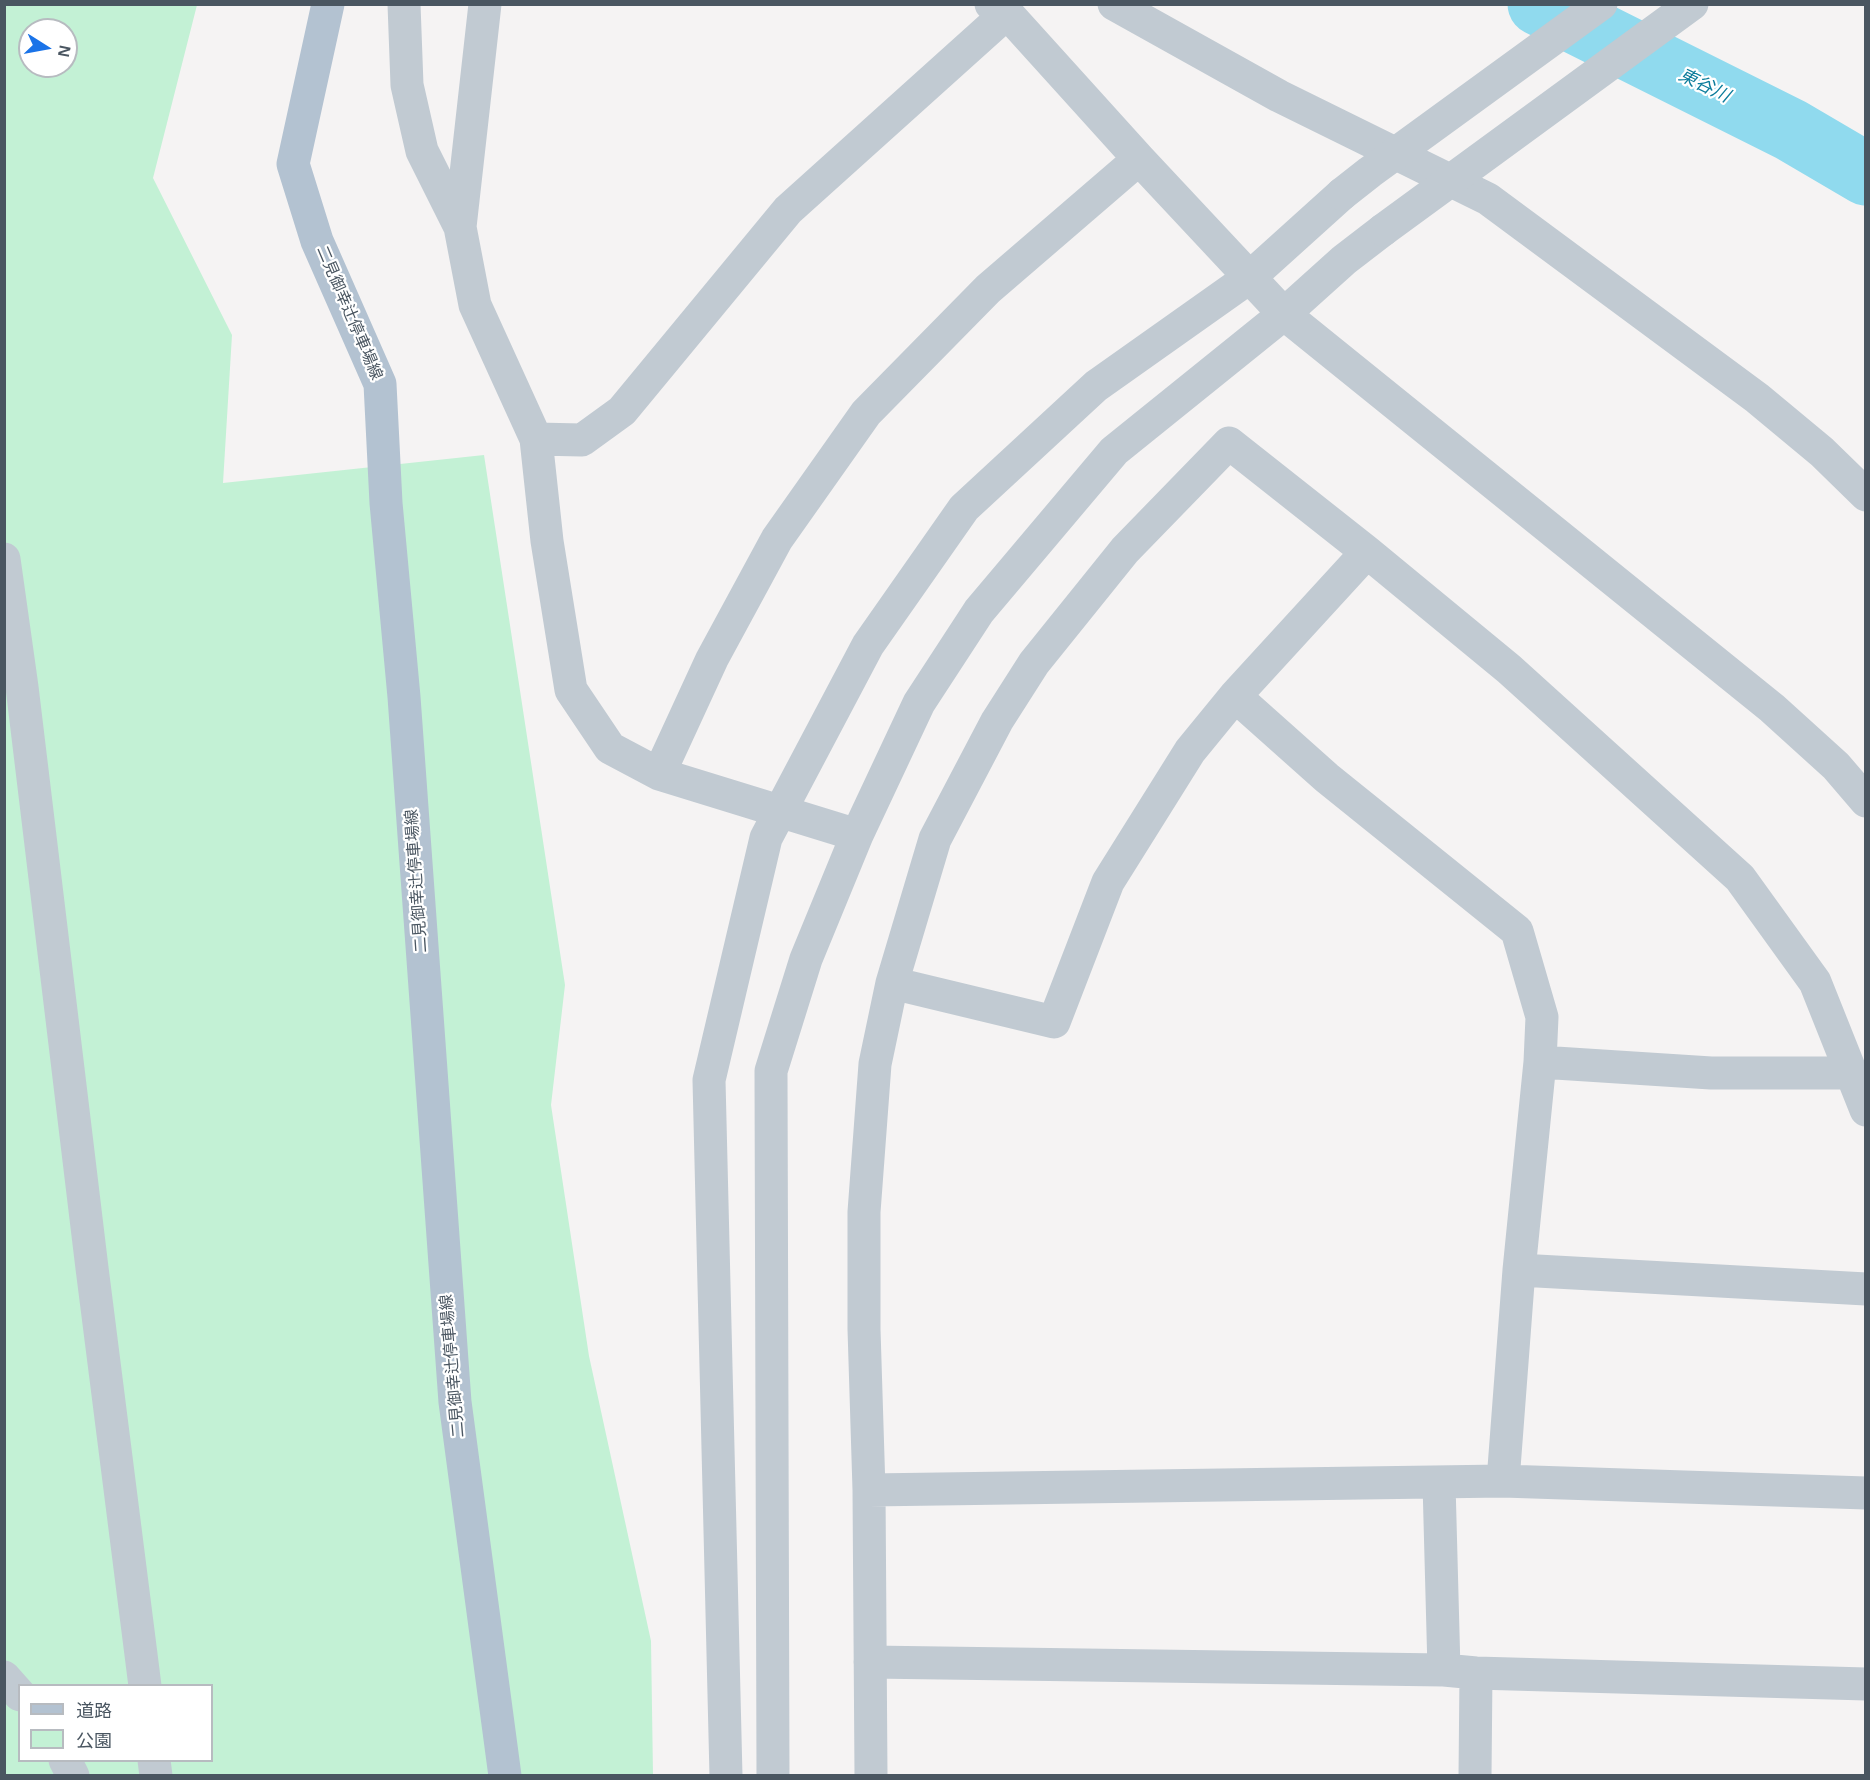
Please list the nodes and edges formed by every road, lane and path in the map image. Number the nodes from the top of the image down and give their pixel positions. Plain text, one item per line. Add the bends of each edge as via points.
1 (328, 4) edge
2 (404, 4) edge
3 (484, 4) edge
4 (1114, 4) edge
5 (1601, 4) edge
6 (1692, 4) edge
7 (999, 9) edge
8 (1139, 159) junction
9 (460, 227) junction
10 (1250, 277) junction
11 (1284, 314) junction
12 (536, 439) junction
13 (1866, 495) edge
14 (1367, 552) junction
15 (4, 559) edge
16 (1235, 696) junction
17 (659, 774) junction
18 (1866, 801) edge
19 (780, 812) junction
20 (857, 835) junction
21 (892, 983) junction
22 (1540, 1062) junction
23 (1852, 1073) junction
24 (1866, 1110) edge
25 (1519, 1270) junction
26 (1866, 1289) edge
27 (1503, 1481) junction
28 (1439, 1483) junction
29 (869, 1490) junction
30 (1866, 1492) edge
31 (870, 1662) junction
32 (1444, 1670) junction
33 (1476, 1673) junction
34 (4, 1677) edge
35 (145, 1684) edge
36 (1866, 1684) edge
37 (18, 1693) edge
38 (66, 1762) edge
39 (73, 1776) edge
40 (505, 1776) edge
41 (726, 1776) edge
42 (772, 1776) edge
43 (871, 1776) edge
44 (1475, 1776) edge

1 - 40 main road, 二見御幸辻停車場線 via 293,164 317,241 380,384 455,1402
2 - 9 street via 407,85 422,151
3 - 9 street
4 - 13 street via 1279,96 1488,199 1757,398
5 - 10 street, bridge via 1342,194
6 - 11 street, bridge via 1383,230
7 - 8 street
7 - 12 street via 788,210 622,411 582,440
8 - 10 street
8 - 17 street via 988,289 866,413 777,539 712,659
9 - 12 street via 475,305
10 - 11 street
10 - 19 street via 1096,386 964,508 868,645
11 - 18 street via 1772,708 1836,766
11 - 20 street via 1114,451 979,611 919,703
12 - 17 street via 547,541 571,690 610,748
14 - 16 street
14 - 21 street via 1229,443 1125,550 1015,692 935,839
14 - 23 street via 1509,669 1740,878 1815,982
15 - 35 street
16 - 21 street via 1190,751 1108,882 1054,1022
16 - 22 street via 1328,778 1517,931 1542,1017
17 - 19 street
19 - 20 street
19 - 41 street via 766,838 709,1080
20 - 42 street via 806,959 771,1071
21 - 29 street via 875,1064 864,1212
22 - 23 street via 1711,1073
22 - 25 street
23 - 24 street
25 - 26 street
25 - 27 street
27 - 28 street
27 - 30 street
28 - 29 street
28 - 32 street
29 - 31 street
31 - 32 street
31 - 43 street
32 - 33 street
33 - 36 street
33 - 44 street
34 - 37 street
38 - 39 street

